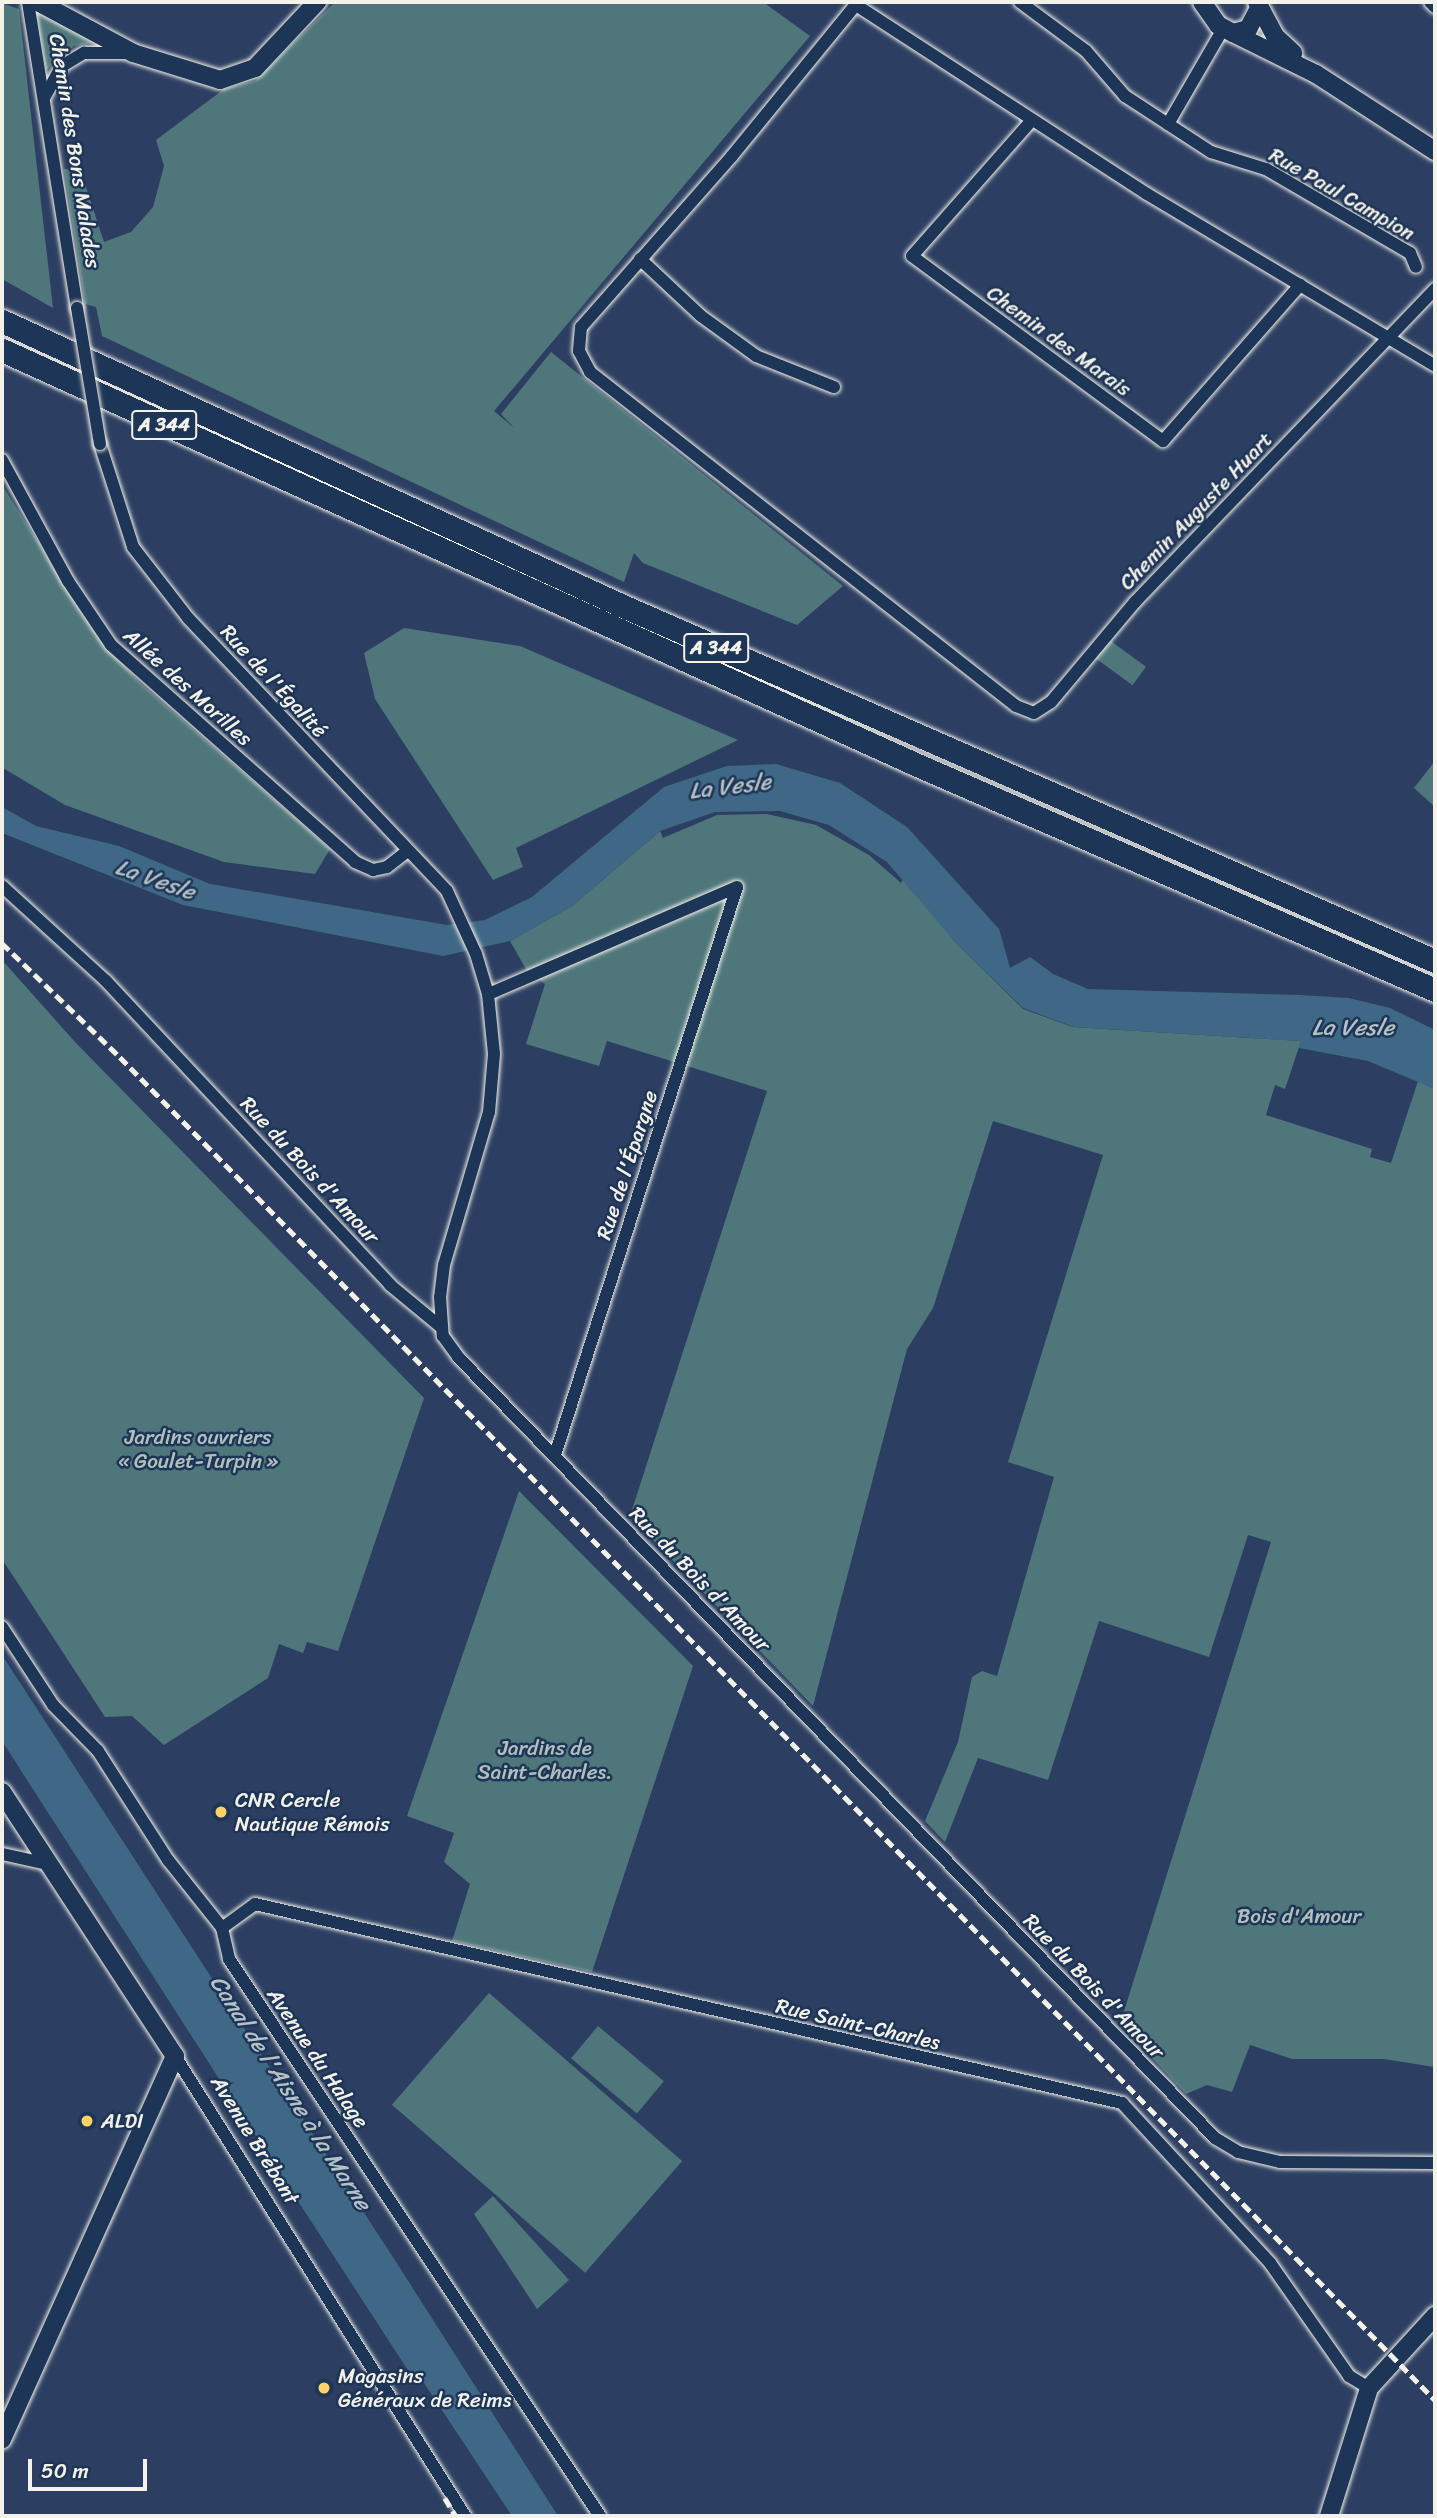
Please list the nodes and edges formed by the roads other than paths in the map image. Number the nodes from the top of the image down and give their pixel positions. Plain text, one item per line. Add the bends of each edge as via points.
1 (28, 2) edge
2 (38, 2) edge
3 (317, 2) edge
4 (1020, 2) edge
5 (1430, 2) edge
6 (857, 3) edge
7 (1258, 4) edge
8 (1210, 6) edge
9 (1435, 7) edge
10 (1228, 31) junction
11 (133, 53) junction
12 (1316, 74) junction
13 (44, 98) junction
14 (1032, 120) junction
15 (1168, 124) junction
16 (1435, 151) edge
17 (640, 260) junction
18 (1416, 267) dead end
19 (1300, 285) junction
20 (1435, 289) edge
21 (2, 321) edge
22 (1388, 336) junction
23 (2, 350) edge
24 (1435, 366) edge
25 (834, 387) dead end
26 (100, 444) joint
27 (2, 460) edge
28 (407, 852) junction
29 (2, 886) edge
30 (1435, 961) edge
31 (1435, 990) edge
32 (488, 994) junction
33 (441, 1327) junction
34 (555, 1455) junction
35 (2, 1627) edge
36 (2, 1792) edge
37 (2, 1854) edge
38 (48, 1864) junction
39 (214, 1925) junction
40 (175, 2056) junction
41 (1435, 2163) edge
42 (1435, 2316) edge
43 (1370, 2388) junction
44 (2, 2440) edge
45 (465, 2516) edge
46 (600, 2516) edge
47 (1329, 2516) edge

1 - 13 street, Chemin des Bons Malades
2 - 11 street, Chemin des Bons Malades
3 - 11 street, Chemin des Bons Malades via 255,68 220,80
4 - 15 street, Rue Paul Campion via 1086,51 1125,96
5 - 9 street
6 - 14 street
6 - 17 street
7 - 10 street via 1248,29
7 - 12 street via 1275,36
8 - 10 street
10 - 12 street
10 - 15 street
11 - 13 street via 84,53 62,66
12 - 16 street
13 - 26 street, Chemin des Bons Malades, bridge
14 - 19 street
14 - 19 street, Chemin des Marais via 912,256 1163,442
15 - 18 street, Rue Paul Campion via 1211,152 1266,169 1410,253
17 - 22 street, Chemin Auguste Huart via 581,327 579,351 590,372 1016,706 1034,713 1051,702 1135,602
17 - 25 street via 701,316 756,356
19 - 22 street
20 - 22 street, Chemin Auguste Huart
21 - 30 highway, A 344 via 674,629
22 - 24 street
23 - 31 highway, A 344 via 890,753
26 - 28 street, Rue de l'Égalité via 133,547 164,590
27 - 28 street, Allée des Morilles via 68,581 111,645 355,862 373,870 387,867
28 - 32 street, Rue de l'Égalité via 447,891 476,954
29 - 33 street, Rue du Bois d'Amour via 106,981 390,1285
32 - 33 street via 494,1054 489,1112 446,1257
32 - 34 street, Rue de l'Épargne via 737,887
33 - 34 street, Rue du Bois d'Amour via 458,1357
34 - 41 street, Rue du Bois d'Amour via 1215,2137 1238,2152 1280,2162
35 - 39 street, Avenue du Halage via 53,1705 98,1751
36 - 38 street, Avenue Brébant
37 - 38 street
38 - 40 street, Avenue Brébant
39 - 43 street, Rue Saint-Charles via 255,1904 1122,2103 1270,2263 1349,2376
39 - 46 street, Avenue du Halage via 229,1959
40 - 44 street
40 - 45 street, Avenue Brébant
42 - 43 street
43 - 47 street

